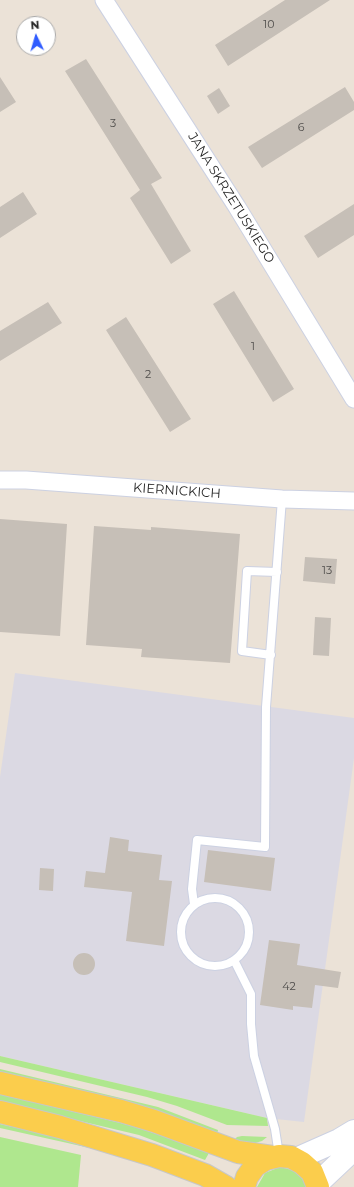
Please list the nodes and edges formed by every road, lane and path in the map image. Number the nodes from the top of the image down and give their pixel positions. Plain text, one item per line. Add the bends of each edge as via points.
1 (104, 0) edge
2 (354, 399) edge
3 (0, 480) edge
4 (282, 499) junction
5 (354, 501) edge
6 (277, 572) junction
7 (271, 655) junction
8 (194, 904) junction
9 (234, 960) junction
10 (0, 1083) edge
11 (0, 1112) edge
12 (354, 1130) edge
13 (354, 1150) edge
14 (283, 1157) junction
15 (317, 1185) edge
16 (226, 1187) edge
17 (244, 1187) edge

1 - 2 street, JANA SKRZETUSKIEGO via 241,214
3 - 4 street, KIERNICKICH
4 - 5 street, KIERNICKICH
4 - 6 lane
6 - 7 lane
6 - 7 lane via 247,570 242,651
7 - 8 lane via 266,707 265,847 197,840 192,889
8 - 9 lane via 186,912 181,923 180,935 187,951 200,963 211,966 223,965
8 - 9 lane via 214,897 235,904 243,912 248,922 247,943 242,953
9 - 14 lane via 251,994 254,1056
10 - 14 main road via 134,1115 238,1152
11 - 16 main road via 152,1155 205,1175
12 - 14 main road via 339,1140
13 - 15 main road
14 - 15 main road via 312,1172
14 - 17 main road via 255,1166

